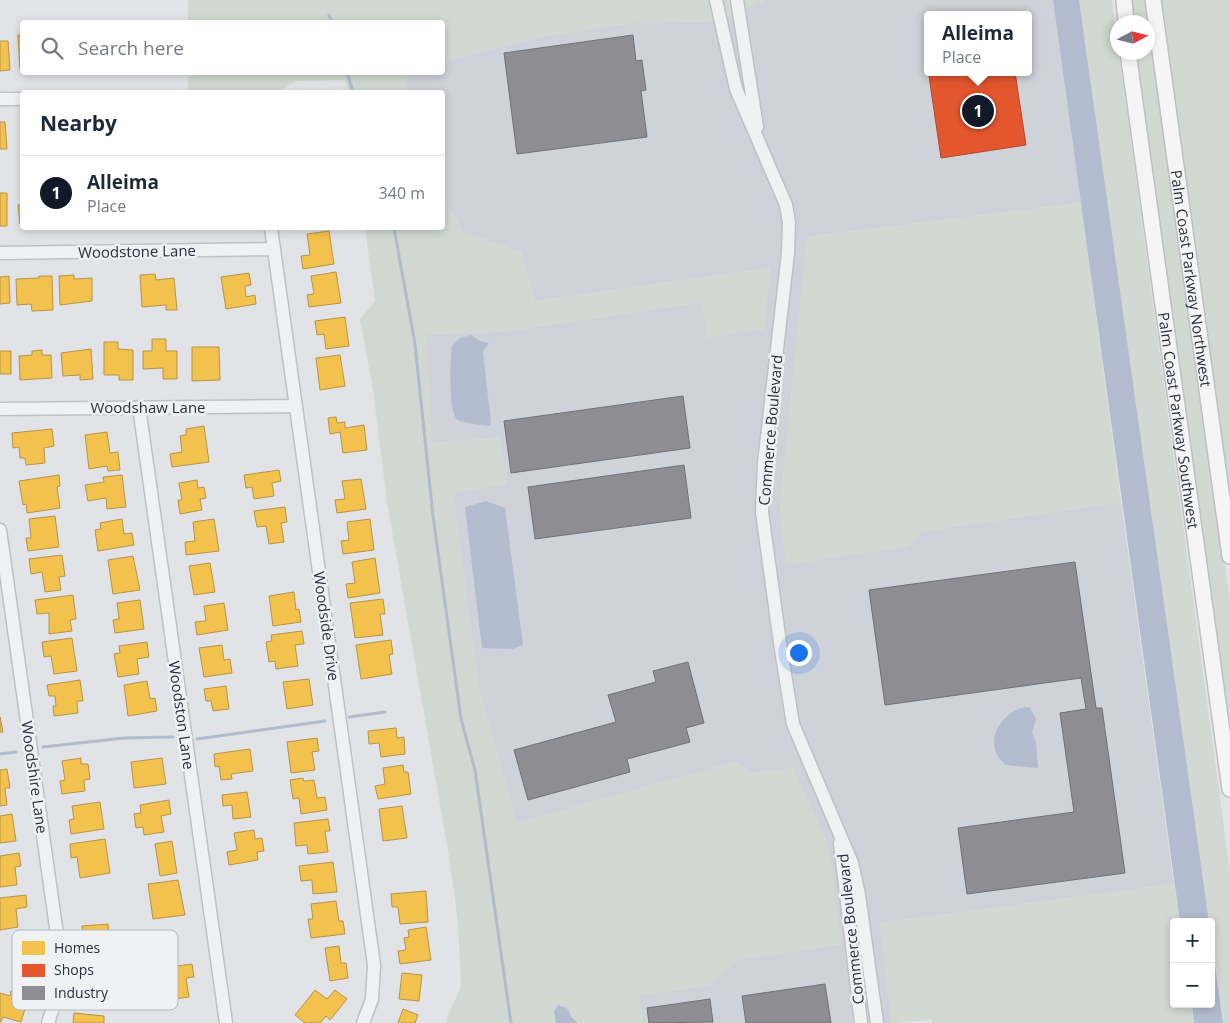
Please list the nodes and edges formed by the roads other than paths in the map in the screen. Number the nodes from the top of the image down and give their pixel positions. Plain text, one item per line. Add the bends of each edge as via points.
1 (716, 0) edge
2 (738, 0) edge
3 (1124, 0) edge
4 (1153, 0) edge
5 (1125, 15) edge
6 (743, 38) junction
7 (724, 39) junction
8 (1129, 60) edge
9 (0, 99) edge
10 (20, 99) edge
11 (758, 140) junction
12 (271, 230) edge
13 (274, 249) junction
14 (0, 253) edge
15 (296, 406) junction
16 (139, 407) junction
17 (0, 409) edge
18 (0, 530) edge
19 (1230, 556) edge
20 (1230, 789) edge
21 (840, 835) junction
22 (56, 930) edge
23 (52, 1010) edge
24 (48, 1023) edge
25 (226, 1023) edge
26 (363, 1023) edge
27 (861, 1023) edge
28 (877, 1023) edge

1 - 7 street
2 - 6 street
3 - 5 main road
4 - 19 main road, Palm Coast Parkway Northwest
6 - 7 street
6 - 11 street
7 - 11 street via 736,90
8 - 20 main road, Palm Coast Parkway Southwest
9 - 10 street
11 - 21 street, Commerce Boulevard via 786,205 789,222 764,463 762,512 794,724
12 - 13 street, Woodside Drive
13 - 14 street, Woodstone Lane
13 - 15 street, Woodside Drive
15 - 16 street, Woodshaw Lane
15 - 26 street, Woodside Drive via 374,966 372,999
16 - 17 street, Woodshaw Lane
16 - 25 street, Woodston Lane
18 - 22 street, Woodshire Lane
21 - 27 street, Commerce Boulevard
21 - 28 street, Commerce Boulevard via 858,886
23 - 24 street, Woodshire Lane

